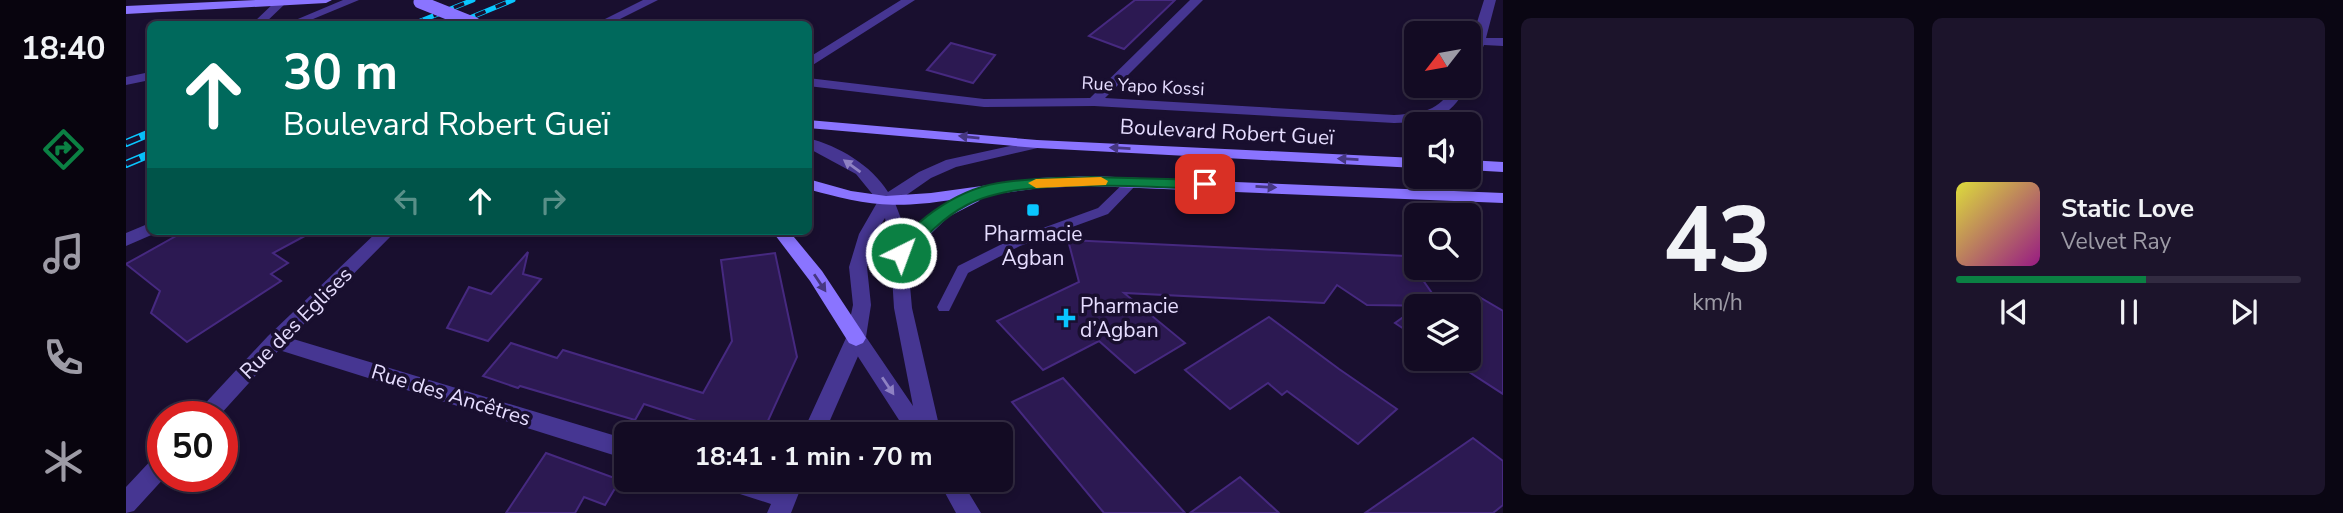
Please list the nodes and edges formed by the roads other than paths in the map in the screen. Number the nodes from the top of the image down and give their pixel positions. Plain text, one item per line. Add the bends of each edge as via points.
1 (326, 0) edge
2 (353, 0) edge
3 (652, 0) edge
4 (909, 0) edge
5 (1197, 0) edge
6 (1490, 0) edge
7 (417, 1) edge
8 (280, 3) junction
9 (126, 10) edge
10 (261, 21) edge
11 (300, 21) edge
12 (467, 21) edge
13 (607, 21) edge
14 (1481, 34) edge
15 (1481, 41) edge
16 (1503, 42) edge
17 (812, 61) edge
18 (147, 77) edge
19 (126, 81) edge
20 (812, 82) edge
21 (1455, 98) edge
22 (1094, 102) junction
23 (812, 124) edge
24 (812, 144) edge
25 (1037, 144) junction
26 (1404, 162) edge
27 (1481, 166) edge
28 (1503, 167) edge
29 (1132, 182) junction
30 (812, 185) edge
31 (1003, 187) junction
32 (886, 201) junction
33 (1500, 201) edge
34 (147, 230) edge
35 (384, 235) edge
36 (783, 235) edge
37 (126, 240) edge
38 (901, 253) junction
39 (944, 307) dead end
40 (856, 338) junction
41 (275, 341) junction
42 (220, 401) edge
43 (818, 422) edge
44 (912, 422) edge
45 (927, 422) edge
46 (614, 445) edge
47 (147, 480) edge
48 (768, 492) edge
49 (957, 492) edge
50 (786, 497) edge
51 (126, 503) edge
52 (970, 513) edge

1 - 8 main road
2 - 11 street
3 - 13 street
4 - 17 street
5 - 22 street
6 - 14 street
7 - 12 main road, bridge
8 - 9 main road
8 - 10 street
15 - 16 street
18 - 19 street
20 - 22 street, Rue Yapo Kossi via 984,103
21 - 22 street, Rue Yapo Kossi via 1442,113 1394,120
25 -> 23 main road, Boulevard Robert Gueï
32 -> 24 street via 874,183 845,160
26 -> 25 main road, Boulevard Robert Gueï
25 - 32 street, Boulevard Robert Gueï via 951,163
27 - 28 main road
29 - 31 main road
29 -> 33 main road
29 - 39 lane via 1103,211 1015,243 963,270
30 - 32 main road
31 - 32 main road
31 - 38 main road via 962,201 929,223
32 - 38 street via 897,223
32 - 40 street via 867,233 858,267 862,305
34 - 37 street
35 - 41 street, Rue des Eglises
36 -> 40 main road
38 - 45 street via 900,279 912,360
40 - 43 street
40 -> 44 street
41 - 42 street, Rue des Eglises
41 - 46 street, Rue des Ancêtres
47 - 51 street
48 - 50 street
49 - 52 street

